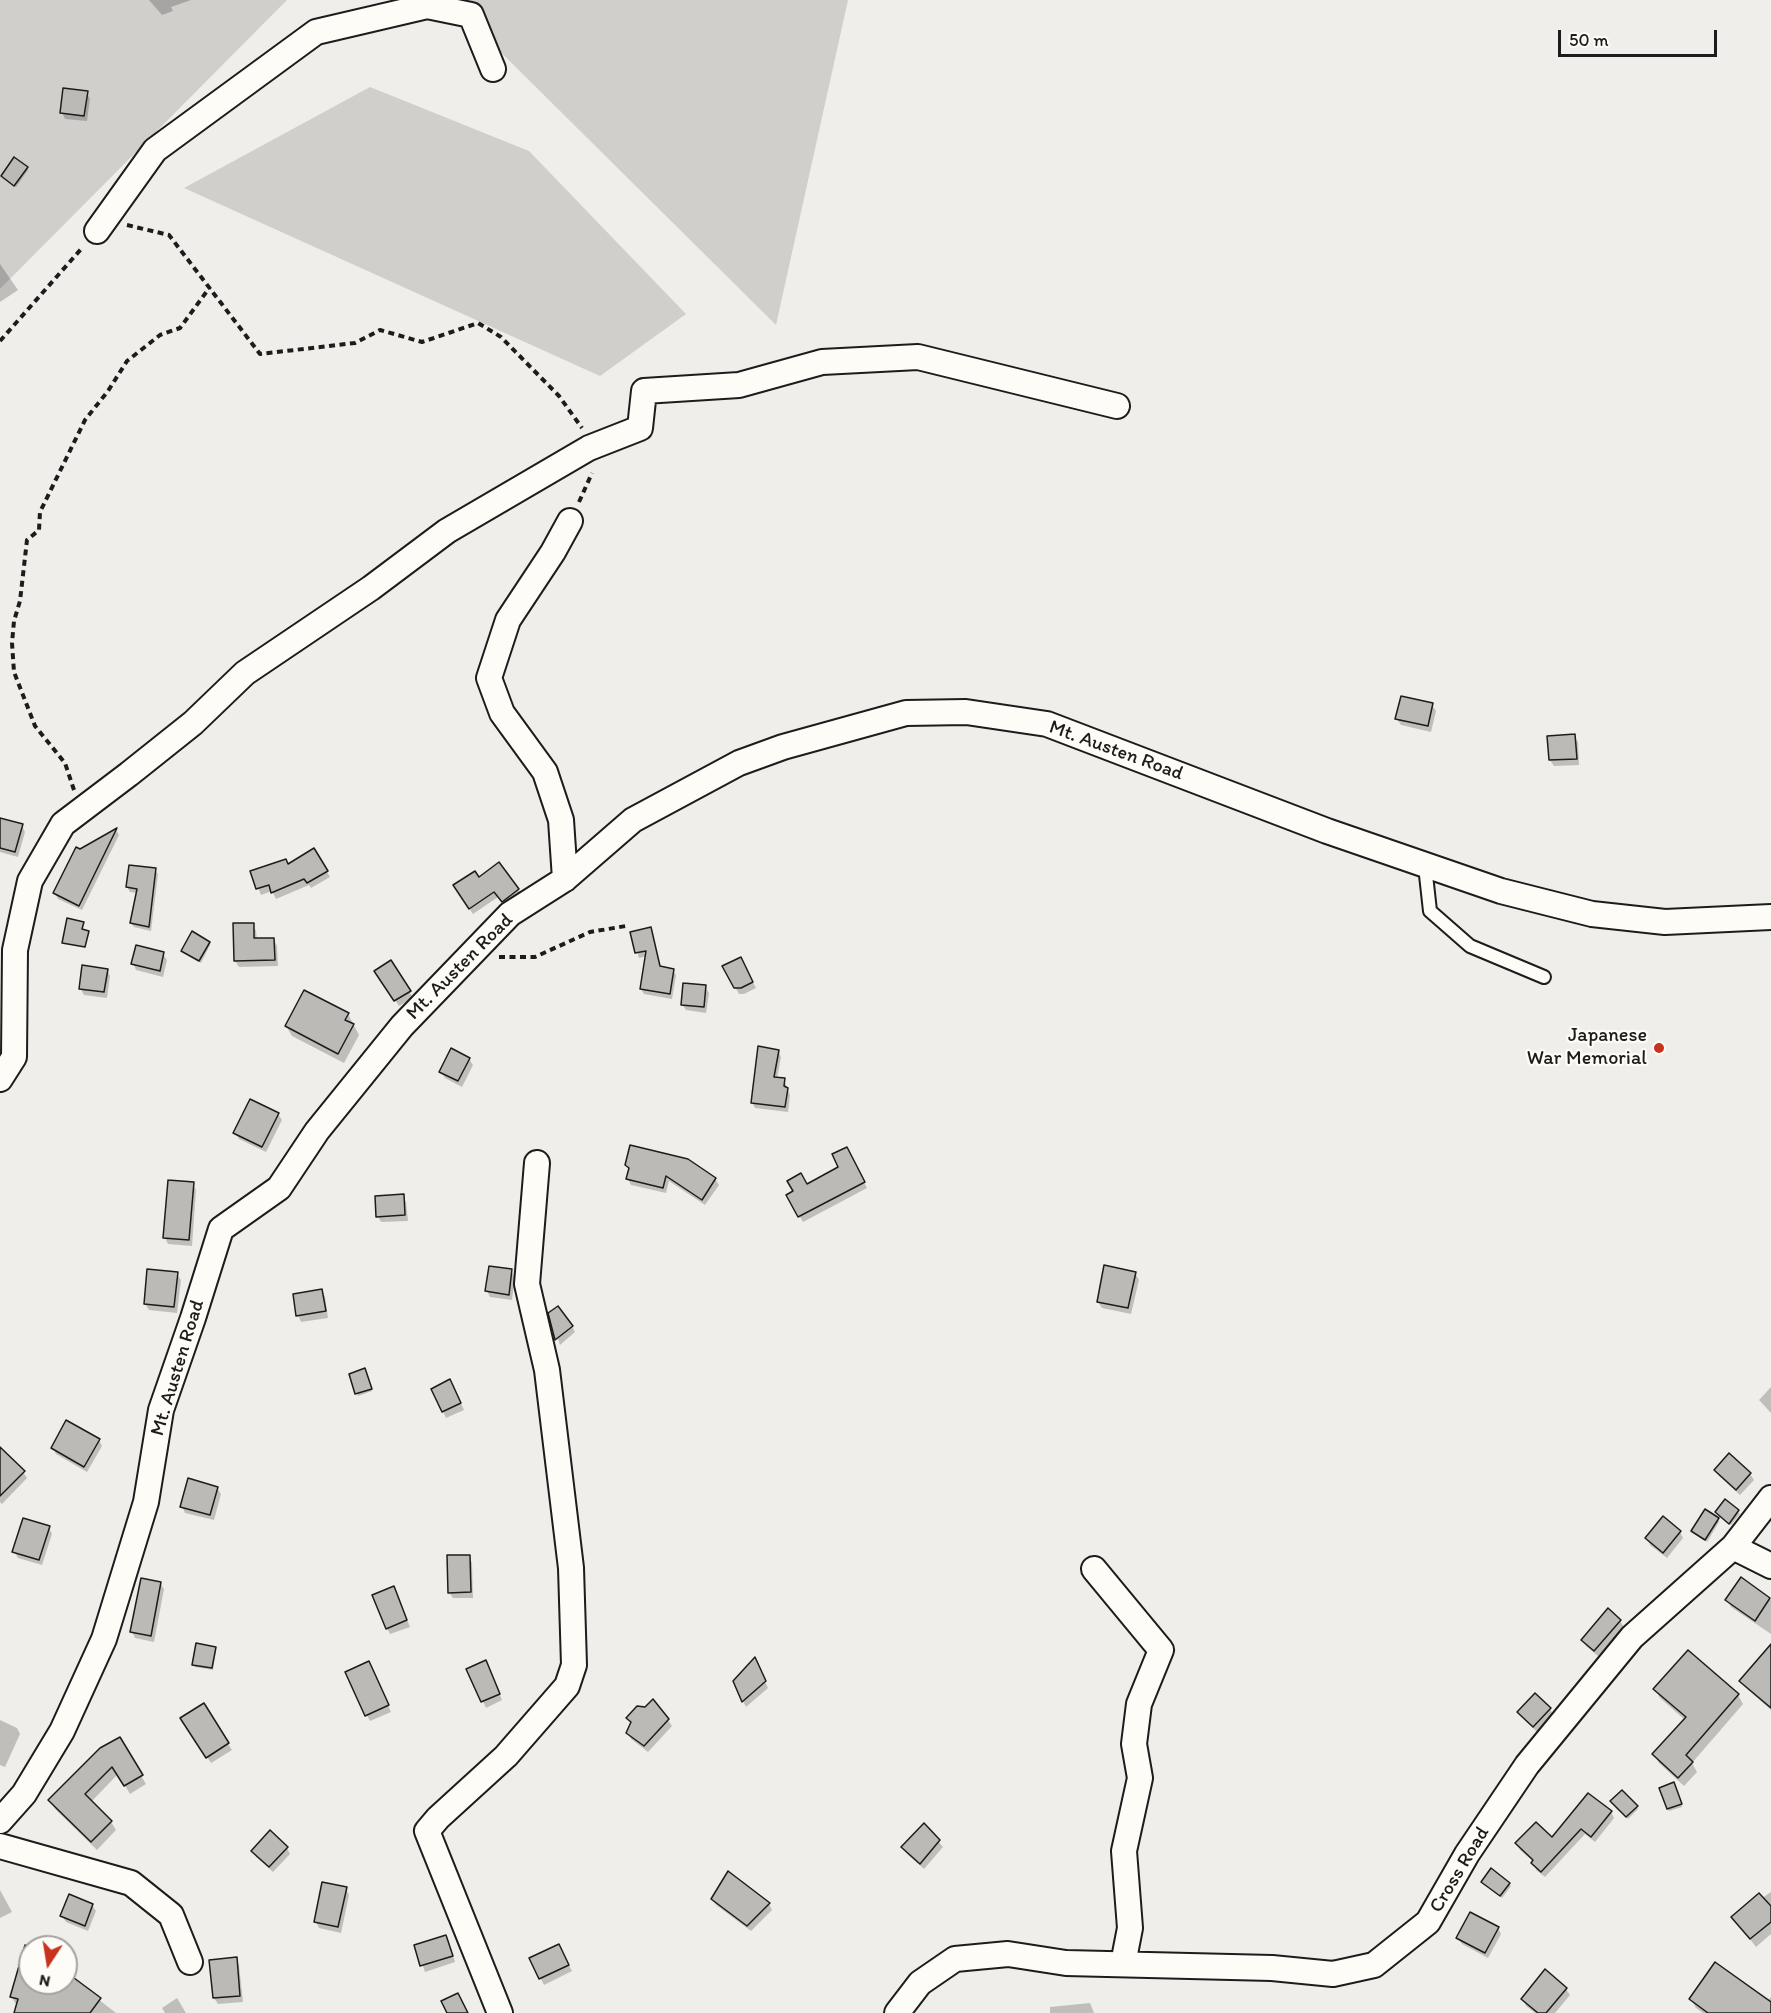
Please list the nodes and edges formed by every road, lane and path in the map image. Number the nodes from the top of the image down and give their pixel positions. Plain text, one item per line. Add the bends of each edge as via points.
1 (493, 69) dead end
2 (97, 231) junction
3 (210, 287) junction
4 (0, 341) edge
5 (1117, 406) dead end
6 (590, 448) junction
7 (570, 521) joint
8 (67, 820) junction
9 (1425, 866) junction
10 (565, 879) junction
11 (1771, 917) edge
12 (626, 926) dead end
13 (469, 957) junction
14 (1544, 977) dead end
15 (0, 1079) edge
16 (537, 1164) dead end
17 (1771, 1498) edge
18 (1732, 1548) junction
19 (1771, 1566) edge
20 (1094, 1569) dead end
21 (0, 1821) edge
22 (0, 1846) edge
23 (190, 1962) dead end
24 (1124, 1965) junction
25 (500, 2013) edge
26 (897, 2013) edge

1 - 2 street via 471,15 438,8 427,6 316,32 155,150
2 - 3 path via 129,225 169,235
2 - 4 path
3 - 6 path via 260,354 355,343 380,330 422,342 478,323 501,337 559,396 583,430
3 - 8 path via 180,328 160,335 127,361 85,420 40,512 39,530 27,540 14,621 14,672 35,726 65,763 74,791
5 - 6 street via 918,357 822,362 740,385 644,391 640,428
6 - 7 path via 593,470
6 - 8 street via 447,531 245,673 193,723
7 - 10 street via 508,620 489,678 502,713 545,772 561,820
8 - 15 street via 30,882 15,950 14,1057
9 - 10 street, Mt. Austen Road via 1047,724 966,712 906,713 783,747 739,764 633,819
9 - 11 street, Mt. Austen Road via 1501,891 1592,914 1665,922
9 - 14 lane via 1430,911 1470,946
10 - 13 street, Mt. Austen Road via 510,914
12 - 13 path via 590,932 535,957
13 - 21 street, Mt. Austen Road via 402,1026 317,1131 279,1188 221,1229 161,1410 146,1502 104,1639 62,1731 24,1794
16 - 25 street via 527,1284 547,1370 571,1568 574,1665 567,1686 506,1756 426,1832
17 - 18 street, Cross Road
18 - 19 street
18 - 24 street, Cross Road via 1632,1637 1527,1765 1467,1854 1428,1922 1374,1965 1333,1974 1272,1968
20 - 24 street via 1161,1650 1139,1704 1134,1744 1140,1778 1124,1851 1130,1928
22 - 23 street via 131,1883 171,1915
24 - 26 street, Cross Road via 1066,1963 1008,1954 955,1959 920,1983

